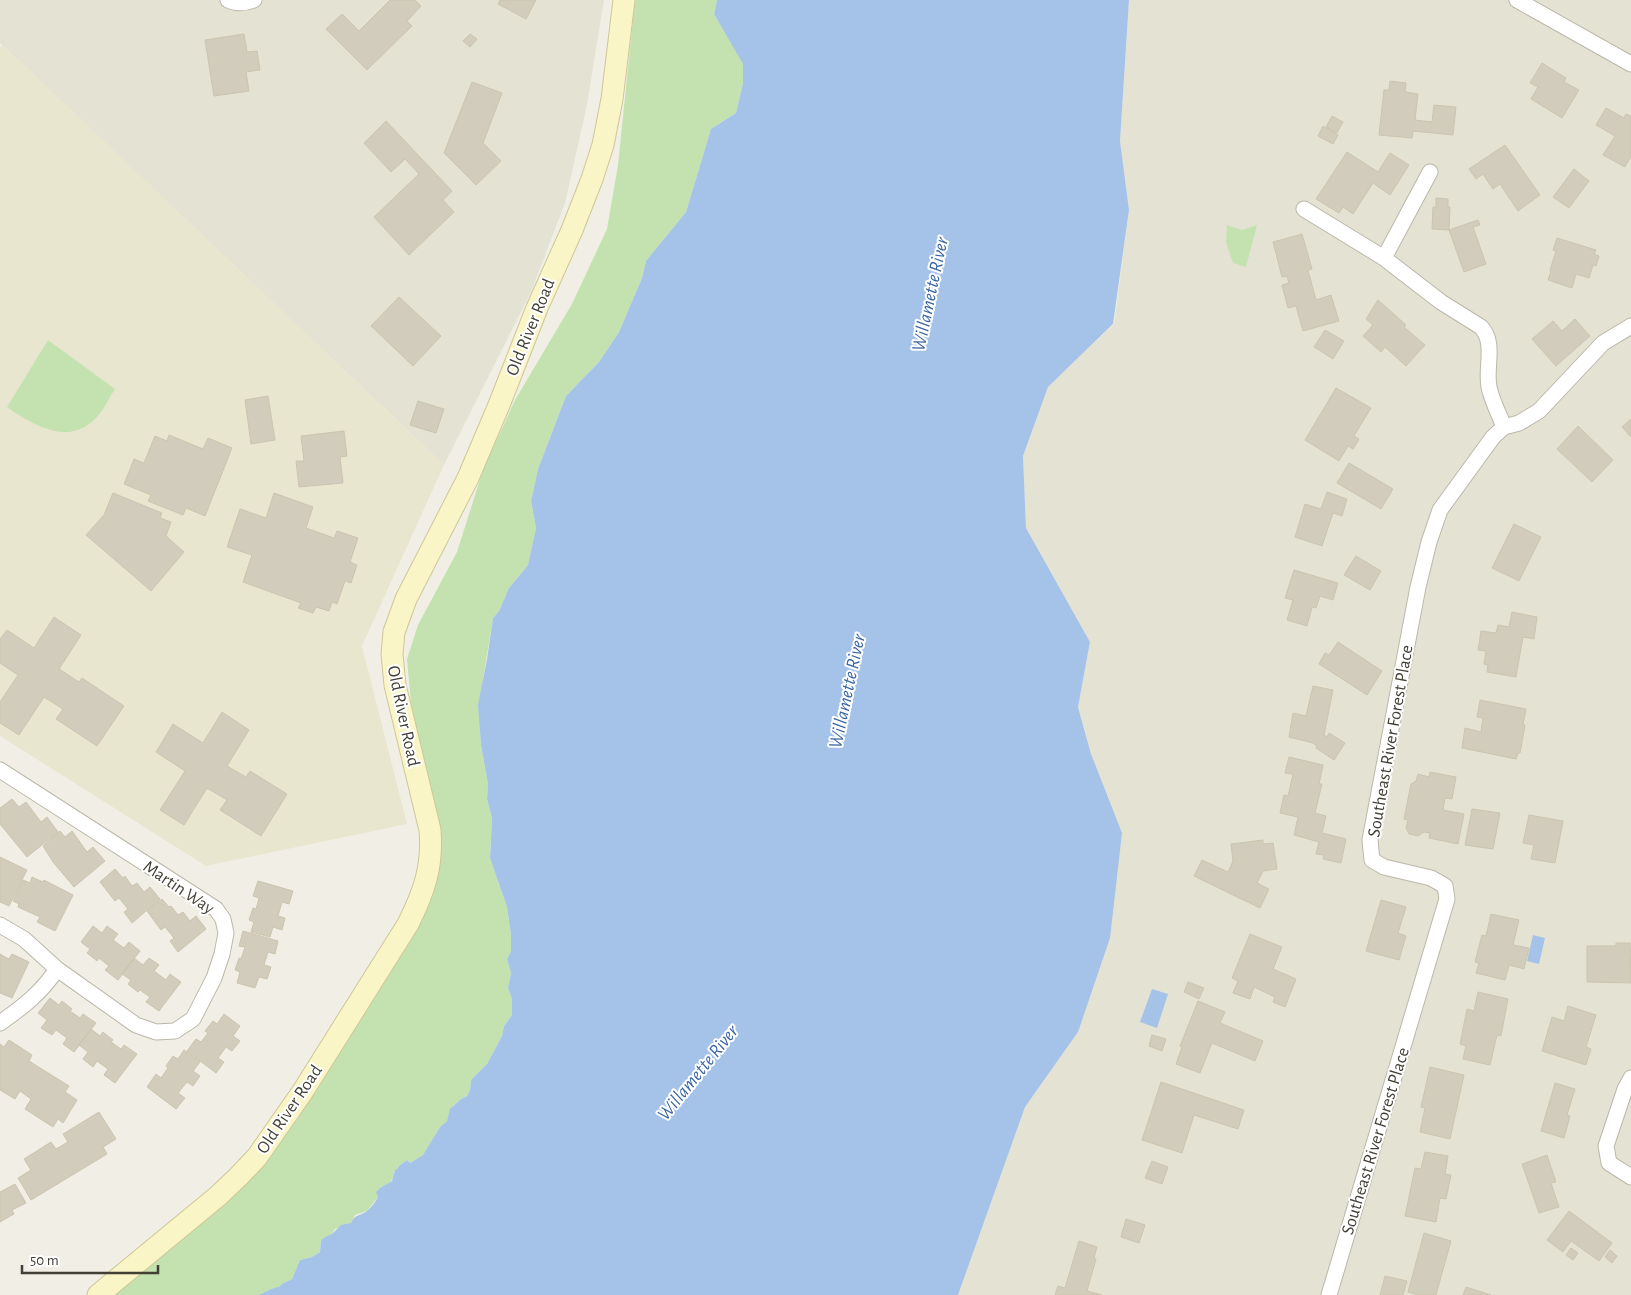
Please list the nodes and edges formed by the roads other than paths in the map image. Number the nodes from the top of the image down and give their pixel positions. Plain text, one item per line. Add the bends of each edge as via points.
1 (228, 0) edge
2 (254, 0) edge
3 (624, 0) edge
4 (1517, 0) edge
5 (1631, 64) edge
6 (1430, 172) dead end
7 (1304, 209) dead end
8 (1384, 258) junction
9 (1631, 326) edge
10 (1504, 428) junction
11 (0, 770) edge
12 (0, 925) edge
13 (58, 969) junction
14 (0, 1023) edge
15 (1631, 1078) edge
16 (1631, 1177) edge
17 (98, 1295) edge
18 (1329, 1295) edge

1 - 2 street via 246,3
3 - 17 street, Old River Road via 612,99 592,179 500,405 468,478 406,599 394,632 394,685 430,830 428,878 419,902 303,1091 257,1156 218,1196
4 - 5 street
6 - 8 street
7 - 8 street
8 - 10 street via 1485,332 1489,340 1489,388
9 - 10 street, Southeast River Forest Place via 1603,343 1539,411
10 - 18 street, Southeast River Forest Place via 1440,510 1418,587 1370,840 1372,860 1384,867 1431,878 1445,886 1447,899
11 - 13 street, Martin Way via 216,909 223,919 226,933 214,978 193,1019 174,1031 156,1032 136,1025
12 - 13 street, Martin Way via 24,939
13 - 14 street via 32,999
15 - 16 street via 1606,1146 1609,1163

